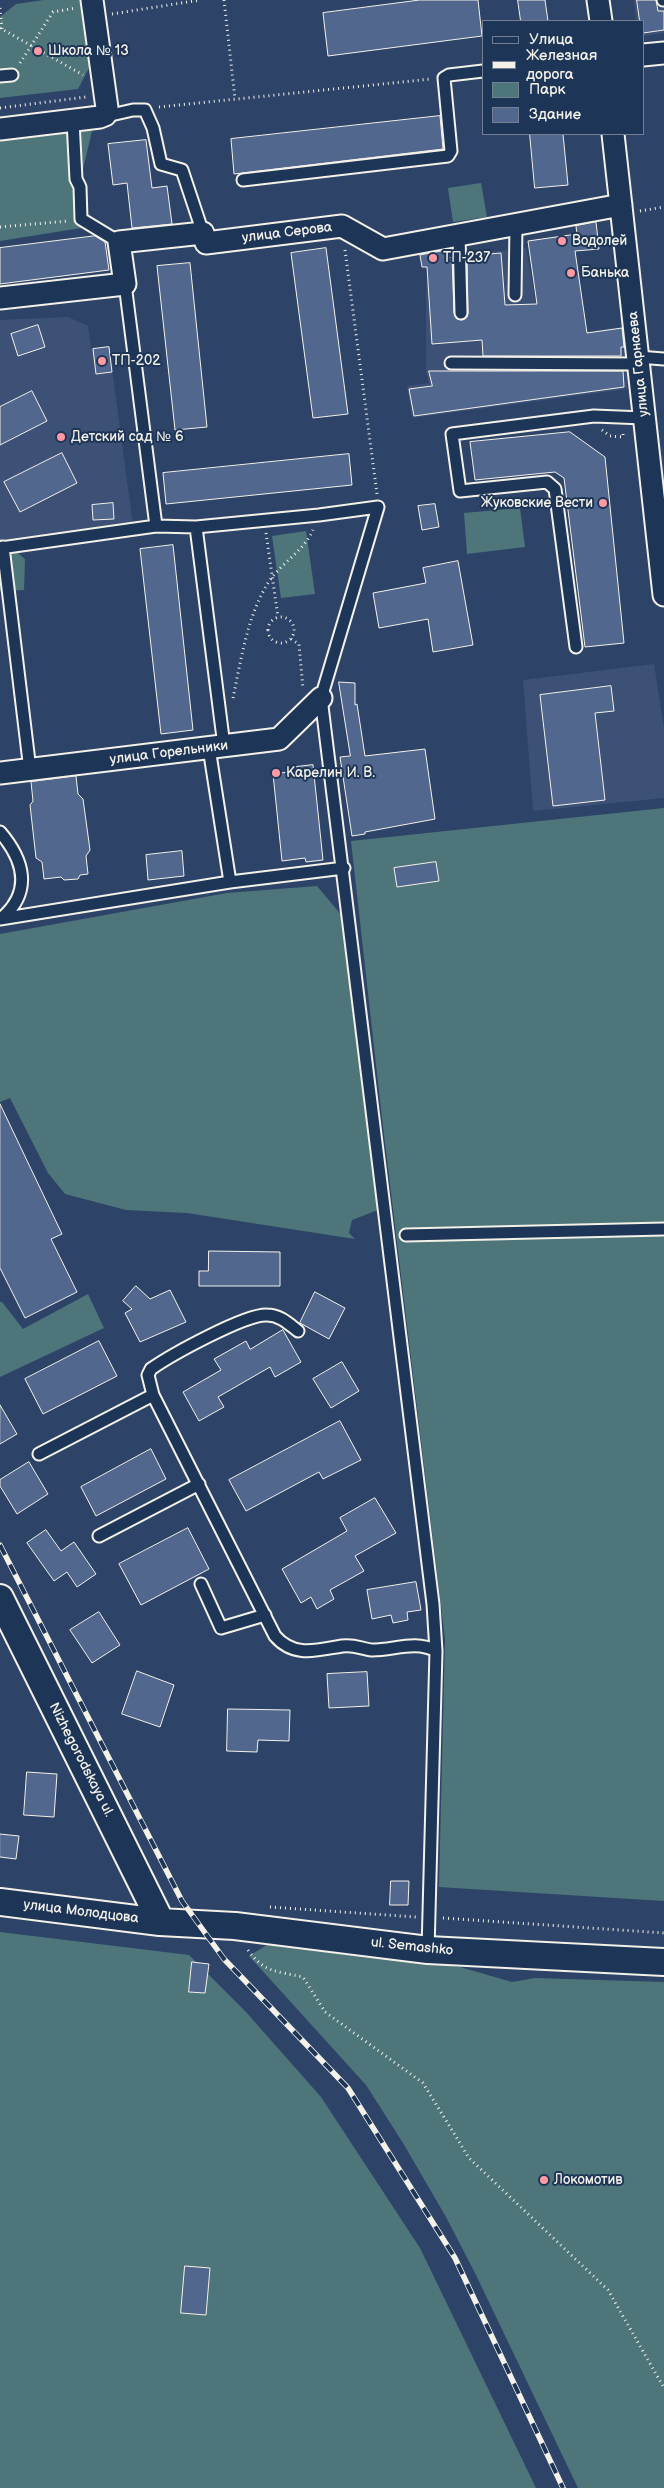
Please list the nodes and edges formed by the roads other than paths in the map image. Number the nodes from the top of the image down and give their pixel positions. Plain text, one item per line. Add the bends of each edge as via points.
1 (598, 0) edge
2 (85, 10) edge
3 (601, 20) edge
4 (664, 53) edge
5 (644, 55) edge
6 (482, 71) edge
7 (12, 75) road end
8 (0, 76) edge
9 (100, 118) junction
10 (73, 121) junction
11 (0, 129) edge
12 (613, 135) edge
13 (243, 180) dead end
14 (631, 208) junction
15 (516, 224) junction
16 (203, 233) junction
17 (459, 235) junction
18 (119, 242) junction
19 (125, 284) junction
20 (515, 295) dead end
21 (0, 298) edge
22 (461, 313) dead end
23 (664, 359) edge
24 (638, 360) junction
25 (451, 363) dead end
26 (654, 418) edge
27 (156, 526) junction
28 (196, 527) junction
29 (2, 547) edge
30 (664, 595) edge
31 (576, 647) dead end
32 (321, 698) junction
33 (216, 747) junction
34 (30, 770) junction
35 (0, 773) edge
36 (0, 832) edge
37 (344, 868) junction
38 (230, 882) junction
39 (2, 918) edge
40 (664, 1229) edge
41 (406, 1235) dead end
42 (298, 1331) dead end
43 (153, 1395) junction
44 (39, 1454) dead end
45 (199, 1484) junction
46 (99, 1536) dead end
47 (200, 1584) dead end
48 (0, 1598) edge
49 (265, 1615) junction
50 (436, 1651) junction
51 (0, 1902) edge
52 (161, 1922) junction
53 (428, 1950) junction
54 (664, 1962) edge

1 - 3 street
2 - 9 street via 107,108
4 - 5 street
6 - 13 lane via 444,78 452,152 448,156
7 - 8 lane
9 - 10 street
9 - 16 lane via 145,110 161,164 182,170
10 - 11 street
10 - 18 lane via 81,219
12 - 14 street, улица Гарнаева
14 - 15 street, улица Серова
14 - 24 street, улица Гарнаева
15 - 17 street, улица Серова
15 - 20 lane
16 - 17 street, улица Серова via 206,243 342,226 383,249
16 - 18 street
17 - 22 lane
18 - 19 street
19 - 21 street
19 - 27 lane
23 - 24 lane
24 - 25 lane
24 - 26 street, улица Гарнаева
26 - 30 street, улица Гарнаева
26 - 31 lane via 594,416 452,434 460,491 547,482 555,489
27 - 28 lane
27 - 29 lane
28 - 32 lane via 378,507
28 - 33 lane
29 - 34 lane
32 - 33 street, улица Горельники via 279,739
32 - 37 lane
33 - 34 street, улица Горельники
33 - 38 lane
34 - 35 street, улица Горельники
36 - 39 lane via 20,865 22,882 20,897
37 - 38 lane
37 - 50 lane via 434,1604
38 - 39 lane
40 - 41 lane
42 - 43 lane via 278,1317 269,1315 244,1320 151,1369 148,1375
43 - 44 lane
43 - 45 lane
45 - 46 lane
45 - 49 lane
47 - 49 lane via 221,1628
48 - 52 street, Nizhegorodskaya ul.
49 - 50 lane via 275,1636 296,1651 356,1645 370,1650 419,1645
50 - 53 lane
51 - 52 street, улица Молодцова
52 - 53 street, ul. Semashko via 235,1926
53 - 54 street, ul. Semashko

